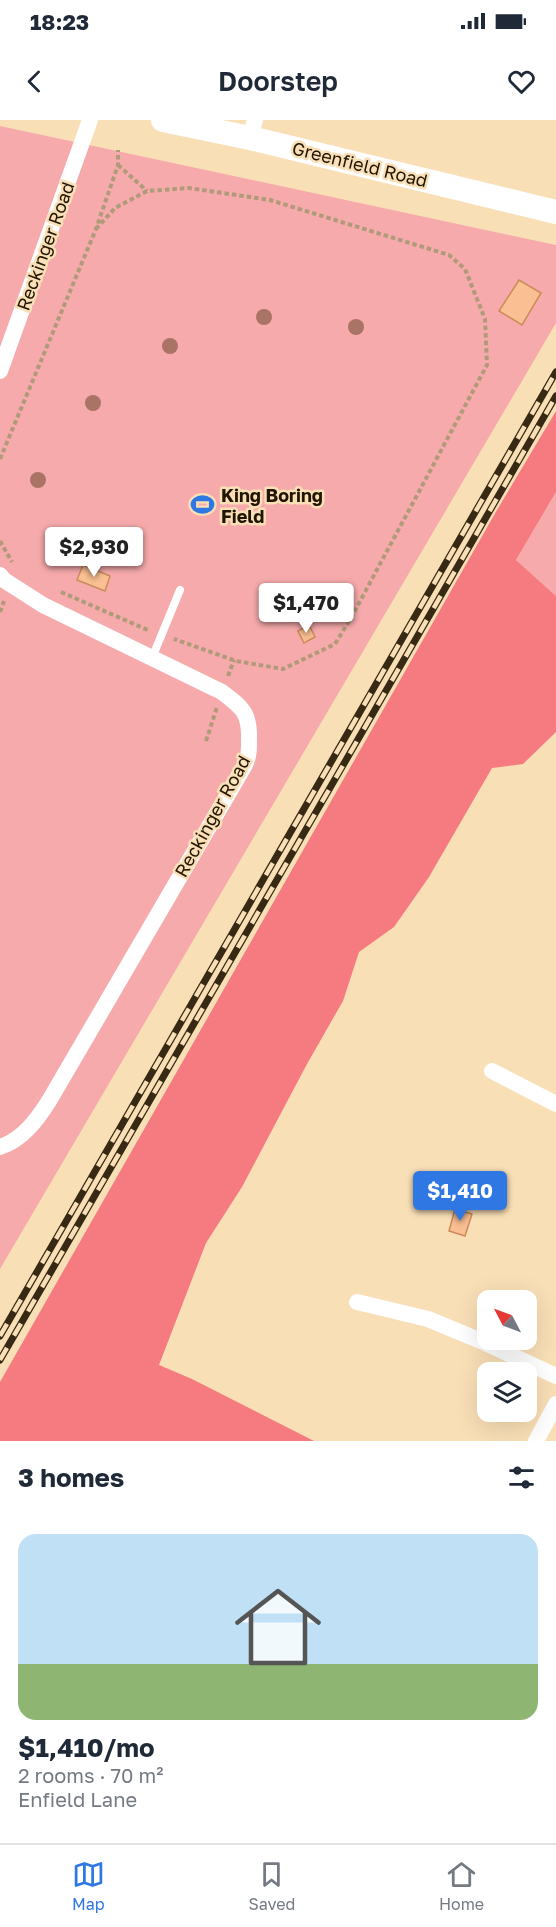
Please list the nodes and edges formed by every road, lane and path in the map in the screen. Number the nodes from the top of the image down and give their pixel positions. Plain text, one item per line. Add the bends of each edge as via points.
1 (90, 120) edge
2 (163, 120) edge
3 (252, 129) edge
4 (118, 150) dead end
5 (118, 165) junction
6 (147, 191) junction
7 (556, 212) edge
8 (96, 229) junction
9 (0, 371) edge
10 (0, 459) edge
11 (0, 541) edge
12 (17, 571) dead end
13 (0, 575) edge
14 (55, 589) dead end
15 (180, 590) dead end
16 (5, 600) dead end
17 (0, 612) edge
18 (161, 635) junction
19 (152, 658) junction
20 (234, 660) junction
21 (227, 678) dead end
22 (218, 706) dead end
23 (206, 741) dead end
24 (492, 1071) dead end
25 (556, 1104) edge
26 (0, 1147) edge
27 (357, 1302) dead end
28 (556, 1376) edge
29 (556, 1404) edge
30 (536, 1441) edge

1 - 9 street, Reckinger Road
2 - 3 main road, Greenfield Road
3 - 7 main road, Greenfield Road
4 - 5 path
5 - 6 path
5 - 8 path
6 - 8 path via 115,208
6 - 20 path via 189,188 270,200 449,255 465,269 485,319 487,365 335,644 283,669
8 - 10 path
11 - 12 path
13 - 19 street, Reckinger Road via 43,605
14 - 18 path
15 - 18 lane
16 - 17 path
18 - 19 lane
18 - 20 path
19 - 26 street, Reckinger Road via 222,692 240,706 250,722 249,756 49,1101 35,1122
20 - 21 path
22 - 23 path
24 - 25 street
27 - 28 street via 428,1318
29 - 30 street

